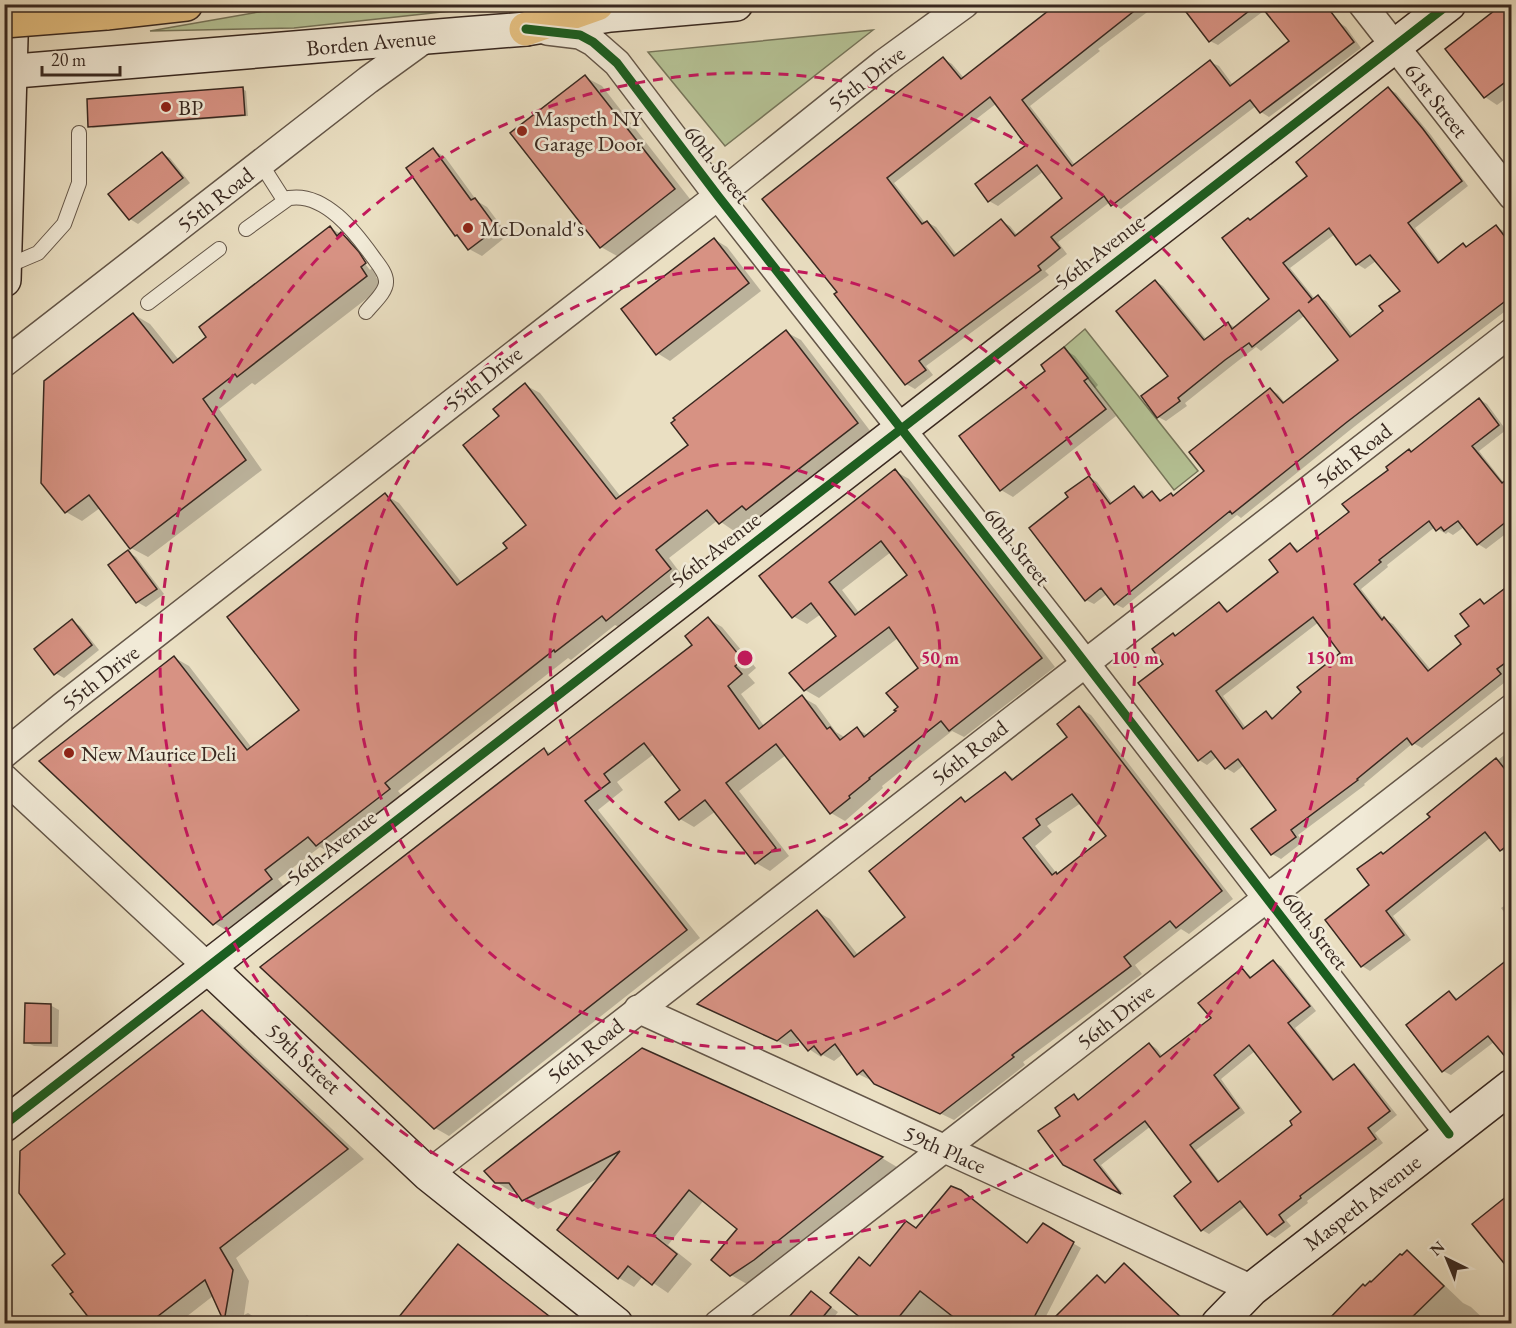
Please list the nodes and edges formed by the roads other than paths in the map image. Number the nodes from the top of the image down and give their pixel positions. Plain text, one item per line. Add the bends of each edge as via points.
1 (12, 4) edge
2 (186, 4) edge
3 (597, 4) edge
4 (736, 4) edge
5 (964, 4) edge
6 (1362, 4) edge
7 (1449, 4) edge
8 (4, 21) edge
9 (526, 29) junction
10 (426, 38) junction
11 (1395, 46) junction
12 (7, 71) edge
13 (79, 133) dead end
14 (261, 164) junction
15 (718, 196) junction
16 (1512, 196) edge
17 (284, 200) junction
18 (246, 229) dead end
19 (219, 249) dead end
20 (5, 267) edge
21 (4, 280) edge
22 (148, 303) dead end
23 (366, 312) dead end
24 (1512, 332) edge
25 (4, 363) edge
26 (902, 429) junction
27 (1085, 663) junction
28 (1512, 708) edge
29 (4, 754) edge
30 (4, 777) edge
31 (1266, 898) junction
32 (208, 967) junction
33 (638, 1009) junction
34 (1512, 1086) edge
35 (4, 1125) edge
36 (1449, 1134) junction
37 (945, 1148) junction
38 (428, 1174) junction
39 (1252, 1289) junction
40 (616, 1323) edge
41 (718, 1323) edge
42 (1218, 1323) edge

1 - 12 street
2 - 8 highway, bridge
3 - 9 highway
4 - 9 street, Borden Avenue via 610,15
5 - 15 street, 55th Drive
6 - 11 street, 61st Street
7 - 11 street, 56th Avenue
9 - 10 street, Borden Avenue
9 - 15 street, 60th Street via 580,35 606,53
10 - 12 street, Borden Avenue
10 - 14 street, 55th Road
11 - 16 street, 61st Street
11 - 26 street, 56th Avenue
12 - 20 street
13 - 20 lane via 79,183 64,224 38,253
14 - 17 lane
14 - 25 street, 55th Road
15 - 26 street, 60th Street
15 - 29 street, 55th Drive
17 - 18 lane
17 - 23 lane via 297,196 330,210 345,220 368,250 387,280
19 - 22 lane
20 - 21 street
24 - 27 street, 56th Road
26 - 27 street, 60th Street
26 - 32 street, 56th Avenue
27 - 31 street, 60th Street
27 - 33 street, 56th Road
28 - 31 street, 56th Drive
30 - 32 street, 59th Street
31 - 36 street, 60th Street
31 - 37 street, 56th Drive
32 - 35 street, 56th Avenue
32 - 38 street, 59th Street
33 - 37 street, 59th Place
33 - 38 street, 56th Road
34 - 36 street, Maspeth Avenue
36 - 39 street, Maspeth Avenue
37 - 39 street, 59th Place
37 - 41 street, 56th Drive
38 - 40 street, 59th Street
39 - 42 street, Maspeth Avenue

